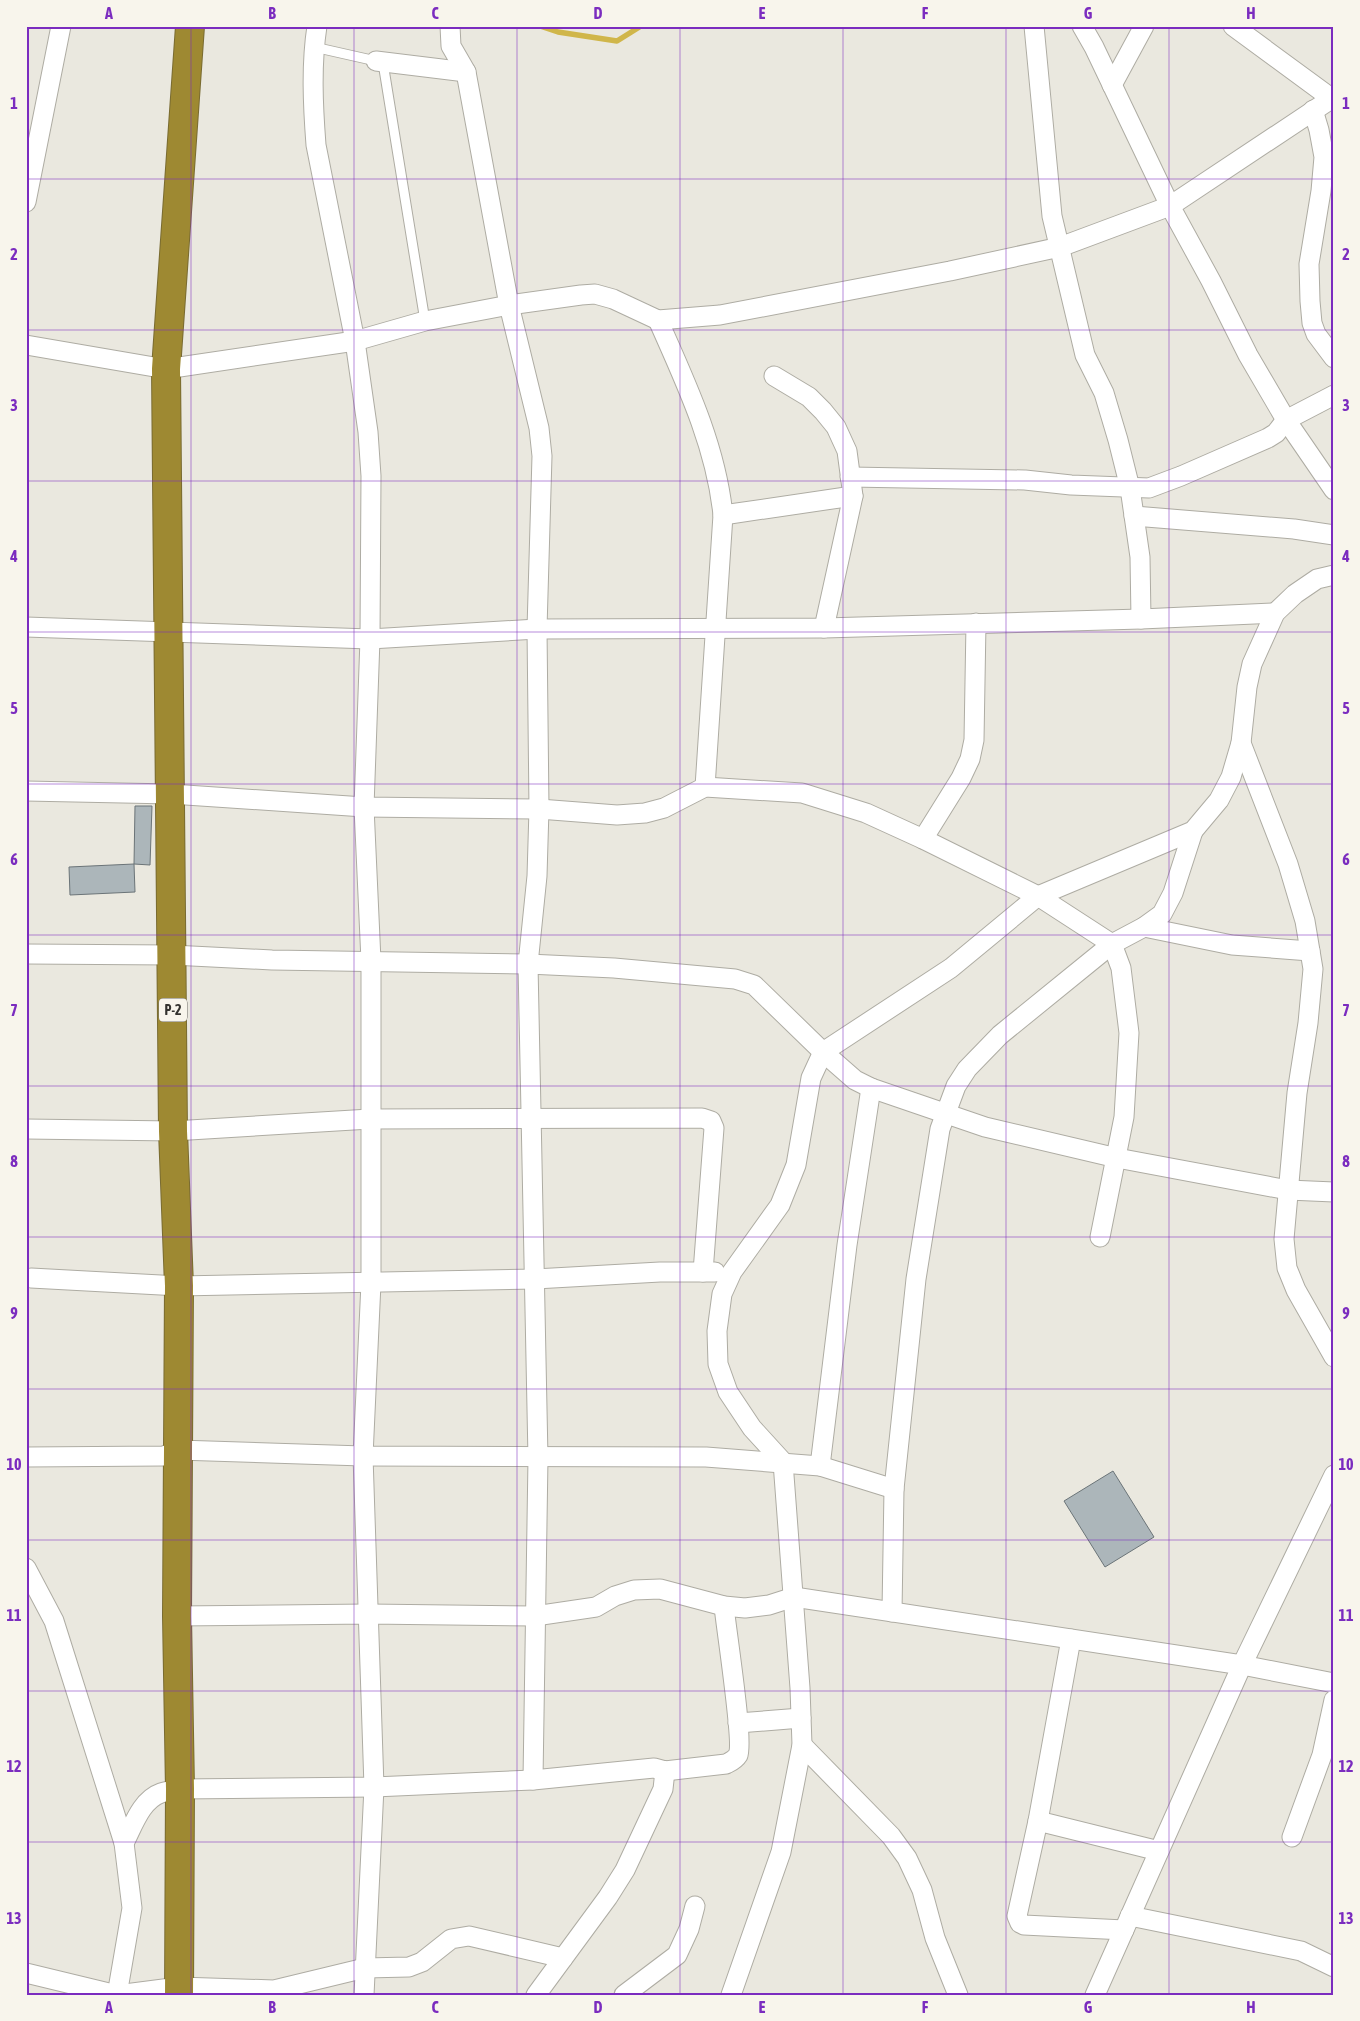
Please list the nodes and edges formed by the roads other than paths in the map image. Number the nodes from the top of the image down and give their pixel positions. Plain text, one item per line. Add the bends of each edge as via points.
1 (61, 26) edge
2 (190, 26) edge
3 (317, 26) edge
4 (450, 26) edge
5 (1034, 26) edge
6 (1082, 26) edge
7 (1144, 26) edge
8 (1233, 26) edge
9 (314, 47) junction
10 (379, 62) junction
11 (466, 72) junction
12 (1112, 85) junction
13 (1332, 97) edge
14 (1313, 110) junction
15 (29, 178) edge
16 (26, 202) edge
17 (1170, 206) junction
18 (1060, 247) junction
19 (509, 305) junction
20 (658, 320) junction
21 (425, 321) junction
22 (356, 341) junction
23 (26, 345) edge
24 (1334, 358) edge
25 (166, 369) junction
26 (774, 376) dead end
27 (1334, 395) edge
28 (1286, 420) junction
29 (850, 477) junction
30 (1130, 488) junction
31 (1334, 490) edge
32 (853, 496) junction
33 (723, 515) junction
34 (1134, 516) junction
35 (1334, 535) edge
36 (1334, 574) edge
37 (1275, 613) junction
38 (1142, 619) junction
39 (976, 624) junction
40 (26, 627) edge
41 (715, 628) junction
42 (824, 628) junction
43 (537, 630) junction
44 (170, 631) junction
45 (370, 638) junction
46 (1241, 743) junction
47 (705, 787) junction
48 (26, 791) edge
49 (171, 794) junction
50 (364, 806) junction
51 (539, 809) junction
52 (1193, 831) junction
53 (923, 839) junction
54 (1038, 896) junction
55 (1144, 928) junction
56 (1112, 944) junction
57 (1310, 951) junction
58 (26, 954) edge
59 (172, 955) junction
60 (371, 961) junction
61 (528, 964) junction
62 (823, 1052) junction
63 (871, 1088) junction
64 (946, 1114) junction
65 (532, 1117) junction
66 (370, 1119) junction
67 (26, 1129) edge
68 (173, 1130) junction
69 (1116, 1158) junction
70 (1288, 1190) junction
71 (1334, 1192) edge
72 (1100, 1237) dead end
73 (703, 1272) junction
74 (732, 1272) junction
75 (31, 1278) dead end
76 (535, 1280) junction
77 (371, 1283) junction
78 (179, 1286) junction
79 (1334, 1357) edge
80 (178, 1450) junction
81 (363, 1456) junction
82 (26, 1457) edge
83 (538, 1458) junction
84 (783, 1462) junction
85 (820, 1466) junction
86 (1334, 1475) edge
87 (894, 1489) junction
88 (26, 1568) edge
89 (794, 1597) junction
90 (724, 1606) junction
91 (892, 1612) junction
92 (368, 1614) junction
93 (177, 1616) junction
94 (535, 1616) junction
95 (1071, 1639) junction
96 (1242, 1665) junction
97 (1334, 1683) edge
98 (1334, 1700) edge
99 (801, 1718) junction
100 (738, 1723) junction
101 (802, 1745) junction
102 (665, 1771) junction
103 (532, 1780) junction
104 (374, 1787) junction
105 (180, 1789) junction
106 (1038, 1821) junction
107 (1292, 1838) dead end
108 (124, 1843) junction
109 (1159, 1851) junction
110 (695, 1906) dead end
111 (1127, 1923) junction
112 (563, 1958) junction
113 (1334, 1967) edge
114 (365, 1968) junction
115 (26, 1973) edge
116 (179, 1991) edge
117 (117, 1995) edge
118 (364, 1995) edge
119 (536, 1995) edge
120 (624, 1995) edge
121 (730, 1995) edge
122 (958, 1995) edge
123 (1095, 1995) edge

1 - 15 street
2 - 25 highway, P-2
3 - 9 street
4 - 11 street via 451,46
5 - 18 street via 1052,216
6 - 12 street
7 - 12 street
8 - 13 street
9 - 10 lane
9 - 22 street via 316,145
10 - 11 street
10 - 21 lane
11 - 19 street
12 - 17 street
13 - 14 street
14 - 17 street
14 - 24 street via 1324,157 1309,264 1310,301 1316,334
15 - 16 street
17 - 18 street
17 - 28 street
18 - 20 street via 950,272 720,315
18 - 30 street via 1085,355 1104,393
19 - 20 street via 595,294
19 - 21 street
19 - 43 street via 539,428 542,456
20 - 33 street via 694,402 720,486
21 - 22 street
22 - 25 street
22 - 45 street via 371,476
23 - 25 street
25 - 44 highway, P-2
26 - 29 street via 809,397 836,427 847,451
27 - 28 street
28 - 30 street via 1268,438 1181,476 1150,488
28 - 31 street
29 - 30 street via 1025,480
29 - 32 street
30 - 34 street
32 - 33 street
32 - 42 street
33 - 41 street
34 - 35 street
34 - 38 street via 1140,557
36 - 37 street via 1317,579
37 - 38 street
37 - 46 street via 1252,664
38 - 39 street
39 - 42 street
39 - 53 street via 974,740 970,760
40 - 44 street
41 - 42 street
41 - 43 street
41 - 47 street
43 - 45 street
43 - 51 street
44 - 45 street
44 - 49 highway, P-2
45 - 50 street
46 - 52 street via 1231,777 1219,800
46 - 57 street via 1288,864 1305,920
47 - 51 street via 664,808 645,813 617,815
47 - 53 street via 802,793 866,813
48 - 49 street
49 - 50 street
49 - 59 highway, P-2
50 - 51 street
50 - 60 street
51 - 61 street via 537,876
52 - 54 street
52 - 55 street via 1173,893 1162,914
53 - 54 street
54 - 56 street
54 - 62 street via 951,968
55 - 56 street
55 - 57 street via 1232,945
56 - 64 street via 1000,1036 967,1069 956,1086
56 - 69 street via 1121,968 1129,1033 1124,1117
57 - 70 street via 1313,969
58 - 59 street
59 - 60 street
59 - 68 highway, P-2
60 - 61 street
60 - 66 street
61 - 62 street via 736,979 754,985
61 - 65 street
62 - 63 street via 855,1080
62 - 74 street via 811,1078 796,1164 780,1205
63 - 64 street
63 - 85 street
64 - 69 street via 985,1127
64 - 87 street via 940,1129 916,1279
65 - 66 street
65 - 73 street via 702,1118 711,1121 714,1128
65 - 76 street
66 - 68 street
66 - 77 street
67 - 68 street
68 - 78 highway, P-2
69 - 70 street
69 - 72 street
70 - 71 street
70 - 79 street via 1284,1239 1287,1268
73 - 74 street
73 - 76 street
74 - 84 street via 722,1294 717,1330 718,1364 728,1392 747,1421
75 - 78 street
76 - 77 street
76 - 83 street
77 - 78 street
77 - 81 street
78 - 80 highway, P-2
80 - 81 street
80 - 82 street via 164,1456
80 - 93 highway, P-2
81 - 83 street
81 - 92 street
83 - 84 street via 706,1457
83 - 94 street
84 - 85 street
84 - 89 street
85 - 87 street
86 - 96 street
87 - 91 street
88 - 108 street via 54,1621
89 - 90 street via 745,1608
89 - 91 street
89 - 99 street
90 - 94 street via 651,1589 615,1596 596,1607
90 - 100 street
91 - 95 street
92 - 93 street
92 - 94 street
92 - 104 street
93 - 105 highway, P-2
94 - 103 street
95 - 96 street
95 - 106 street
96 - 97 street
96 - 109 street
98 - 107 street via 1322,1755
99 - 100 street
99 - 101 street
100 - 102 street via 738,1754 734,1759 726,1764
101 - 121 street via 780,1852
101 - 122 street via 891,1836 907,1858 922,1890 935,1938
102 - 103 street via 654,1768
102 - 112 street via 663,1789 625,1870
103 - 104 street
104 - 105 street
104 - 114 street
105 - 108 street via 159,1794 147,1802
105 - 116 highway, P-2
106 - 109 street
106 - 111 street via 1017,1916 1020,1923
108 - 117 street via 132,1908
109 - 111 street
110 - 120 street via 690,1929 677,1955
111 - 113 street via 1301,1951
111 - 123 street
112 - 114 street via 469,1936 451,1940 410,1967
112 - 119 street
114 - 116 street via 274,1990
114 - 118 street
115 - 117 street
116 - 117 street

